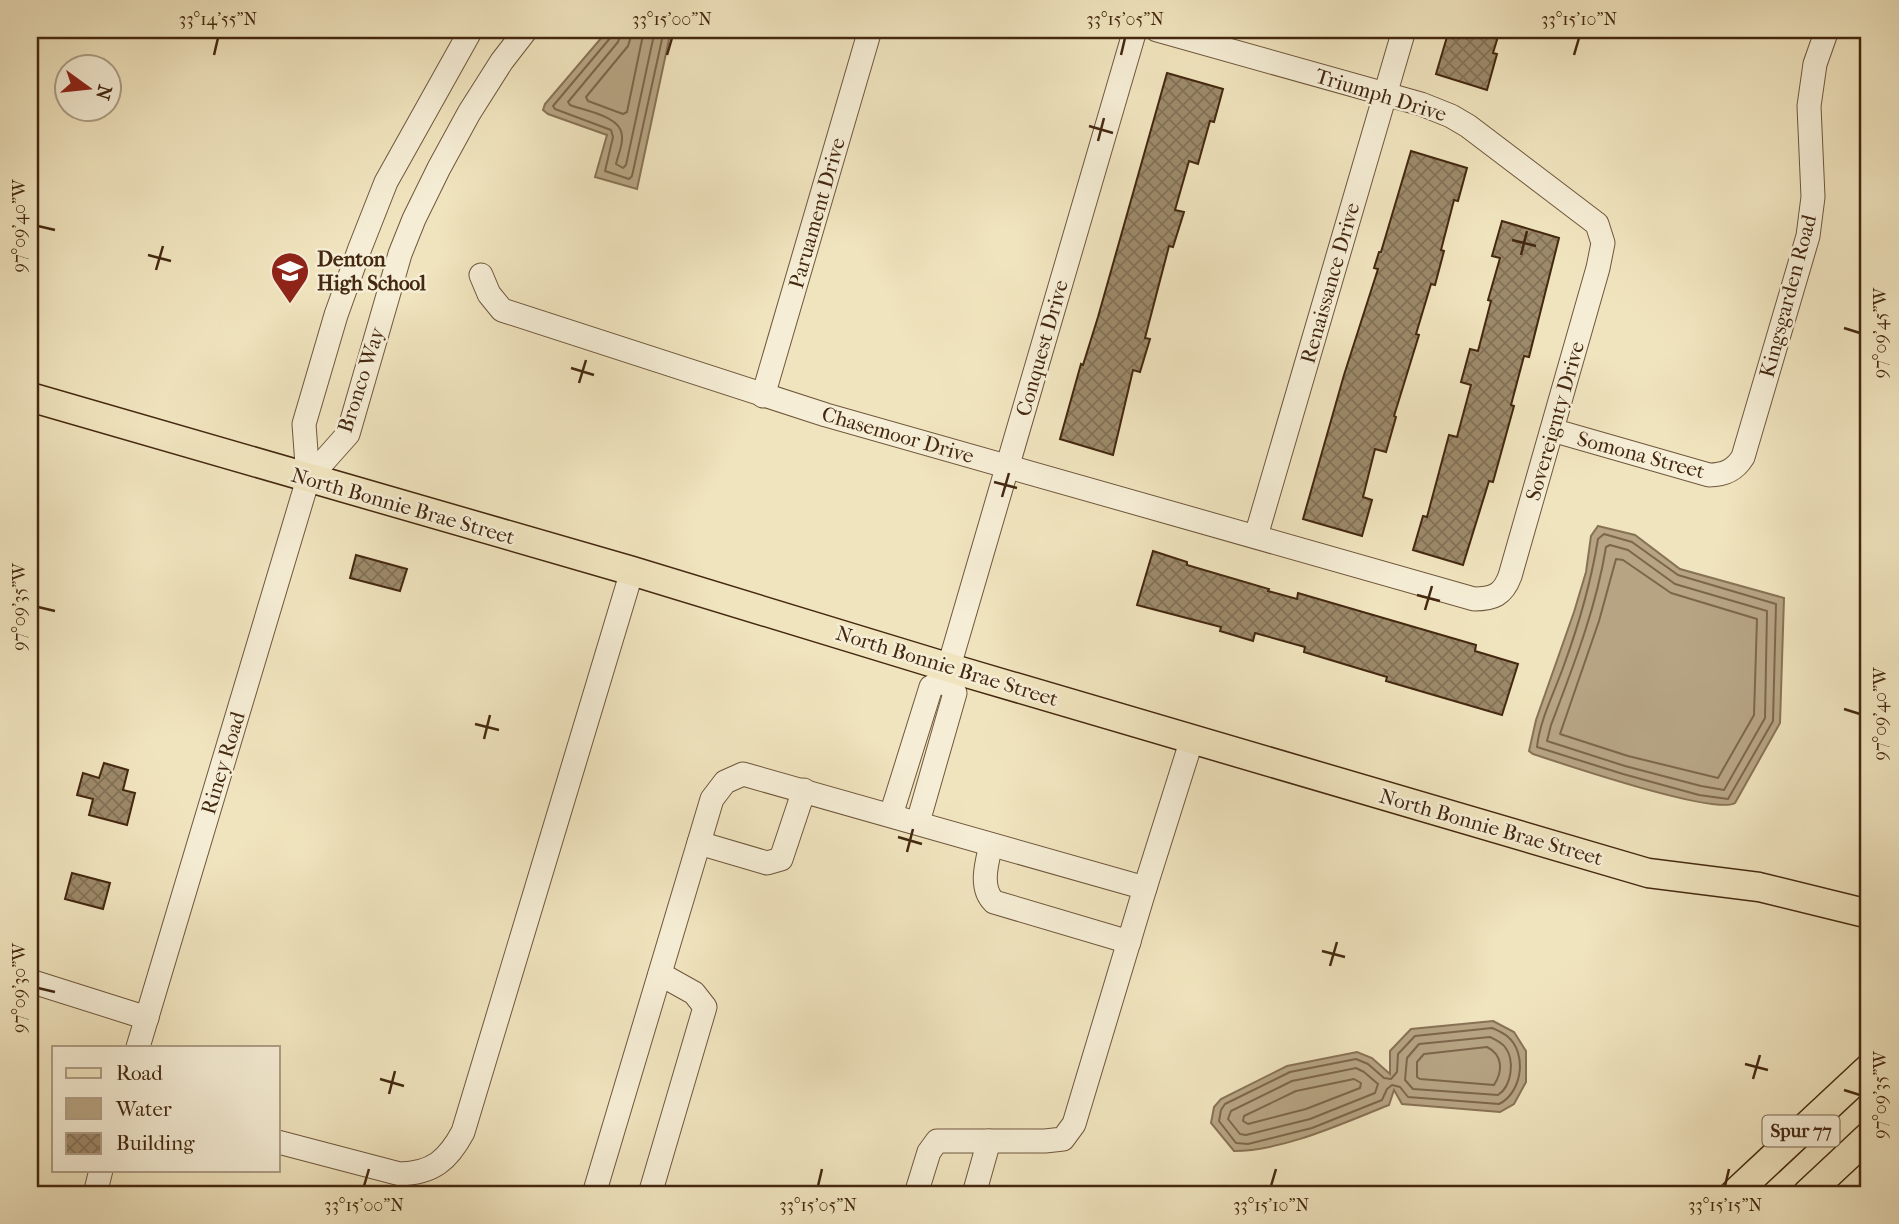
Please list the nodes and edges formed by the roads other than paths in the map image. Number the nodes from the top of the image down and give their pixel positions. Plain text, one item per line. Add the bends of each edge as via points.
1 (471, 30) edge
2 (526, 30) edge
3 (870, 30) edge
4 (1135, 30) edge
5 (1157, 30) edge
6 (1404, 30) edge
7 (1827, 30) edge
8 (1385, 94) junction
9 (1603, 243) joint
10 (481, 275) dead end
11 (763, 396) junction
12 (30, 397) edge
13 (1552, 430) junction
14 (1007, 467) junction
15 (1729, 472) joint
16 (308, 480) junction
17 (1256, 536) junction
18 (632, 571) junction
19 (1498, 595) joint
20 (946, 673) junction
21 (1192, 739) junction
22 (804, 790) junction
23 (891, 815) junction
24 (918, 822) junction
25 (699, 843) junction
26 (991, 845) junction
27 (1145, 888) junction
28 (1869, 914) edge
29 (1129, 942) junction
30 (660, 974) junction
31 (30, 981) edge
32 (147, 1018) junction
33 (138, 1046) edge
34 (1869, 1068) edge
35 (1869, 1136) edge
36 (989, 1141) junction
37 (280, 1143) edge
38 (101, 1172) edge
39 (95, 1194) edge
40 (594, 1194) edge
41 (650, 1194) edge
42 (916, 1194) edge
43 (974, 1194) edge
44 (1734, 1194) edge
45 (1807, 1194) edge

1 - 16 street, Bronco Way via 386,182 360,248 304,424
2 - 16 street, Bronco Way via 469,113 414,219 348,434
3 - 11 street, Paruament Drive
4 - 14 street, Conquest Drive
5 - 8 street, Triumph Drive
6 - 8 street, Renaissance Drive
7 - 15 street, Kingsgarden Road via 1810,94 1813,197 1808,236 1744,457
8 - 9 street, Triumph Drive via 1437,110 1468,126 1597,224
8 - 17 street, Renaissance Drive
9 - 13 street, Sovereignty Drive
10 - 11 street, Chasemoor Drive via 502,310
11 - 14 street, Chasemoor Drive
12 - 16 main road, North Bonnie Brae Street
13 - 15 street, Somona Street via 1709,475
13 - 19 street, Sovereignty Drive via 1510,576
14 - 17 street, Chasemoor Drive
14 - 20 street, Conquest Drive
16 - 18 main road, North Bonnie Brae Street
16 - 32 street, Riney Road
17 - 19 street, Chasemoor Drive via 1474,599
18 - 20 main road, North Bonnie Brae Street
18 - 37 street via 463,1132 454,1149 442,1163 414,1174 400,1174
20 - 21 main road, North Bonnie Brae Street
20 - 23 street via 931,687
20 - 24 street via 955,692
21 - 27 street
21 - 28 main road, North Bonnie Brae Street via 1648,873 1759,887
22 - 23 street
22 - 25 street via 743,774 725,782 712,799
22 - 25 street via 782,859 767,863
23 - 24 street
24 - 26 street
25 - 30 street
26 - 27 street
26 - 29 street via 985,870 988,897 994,902
27 - 29 street
29 - 36 street via 1074,1124 1063,1139
30 - 40 street
30 - 41 street via 694,993 705,1007
31 - 32 street
32 - 33 street, Riney Road
34 - 44 main road, Spur 77
35 - 45 main road, Spur 77
36 - 42 street via 937,1141
36 - 43 street
38 - 39 street

